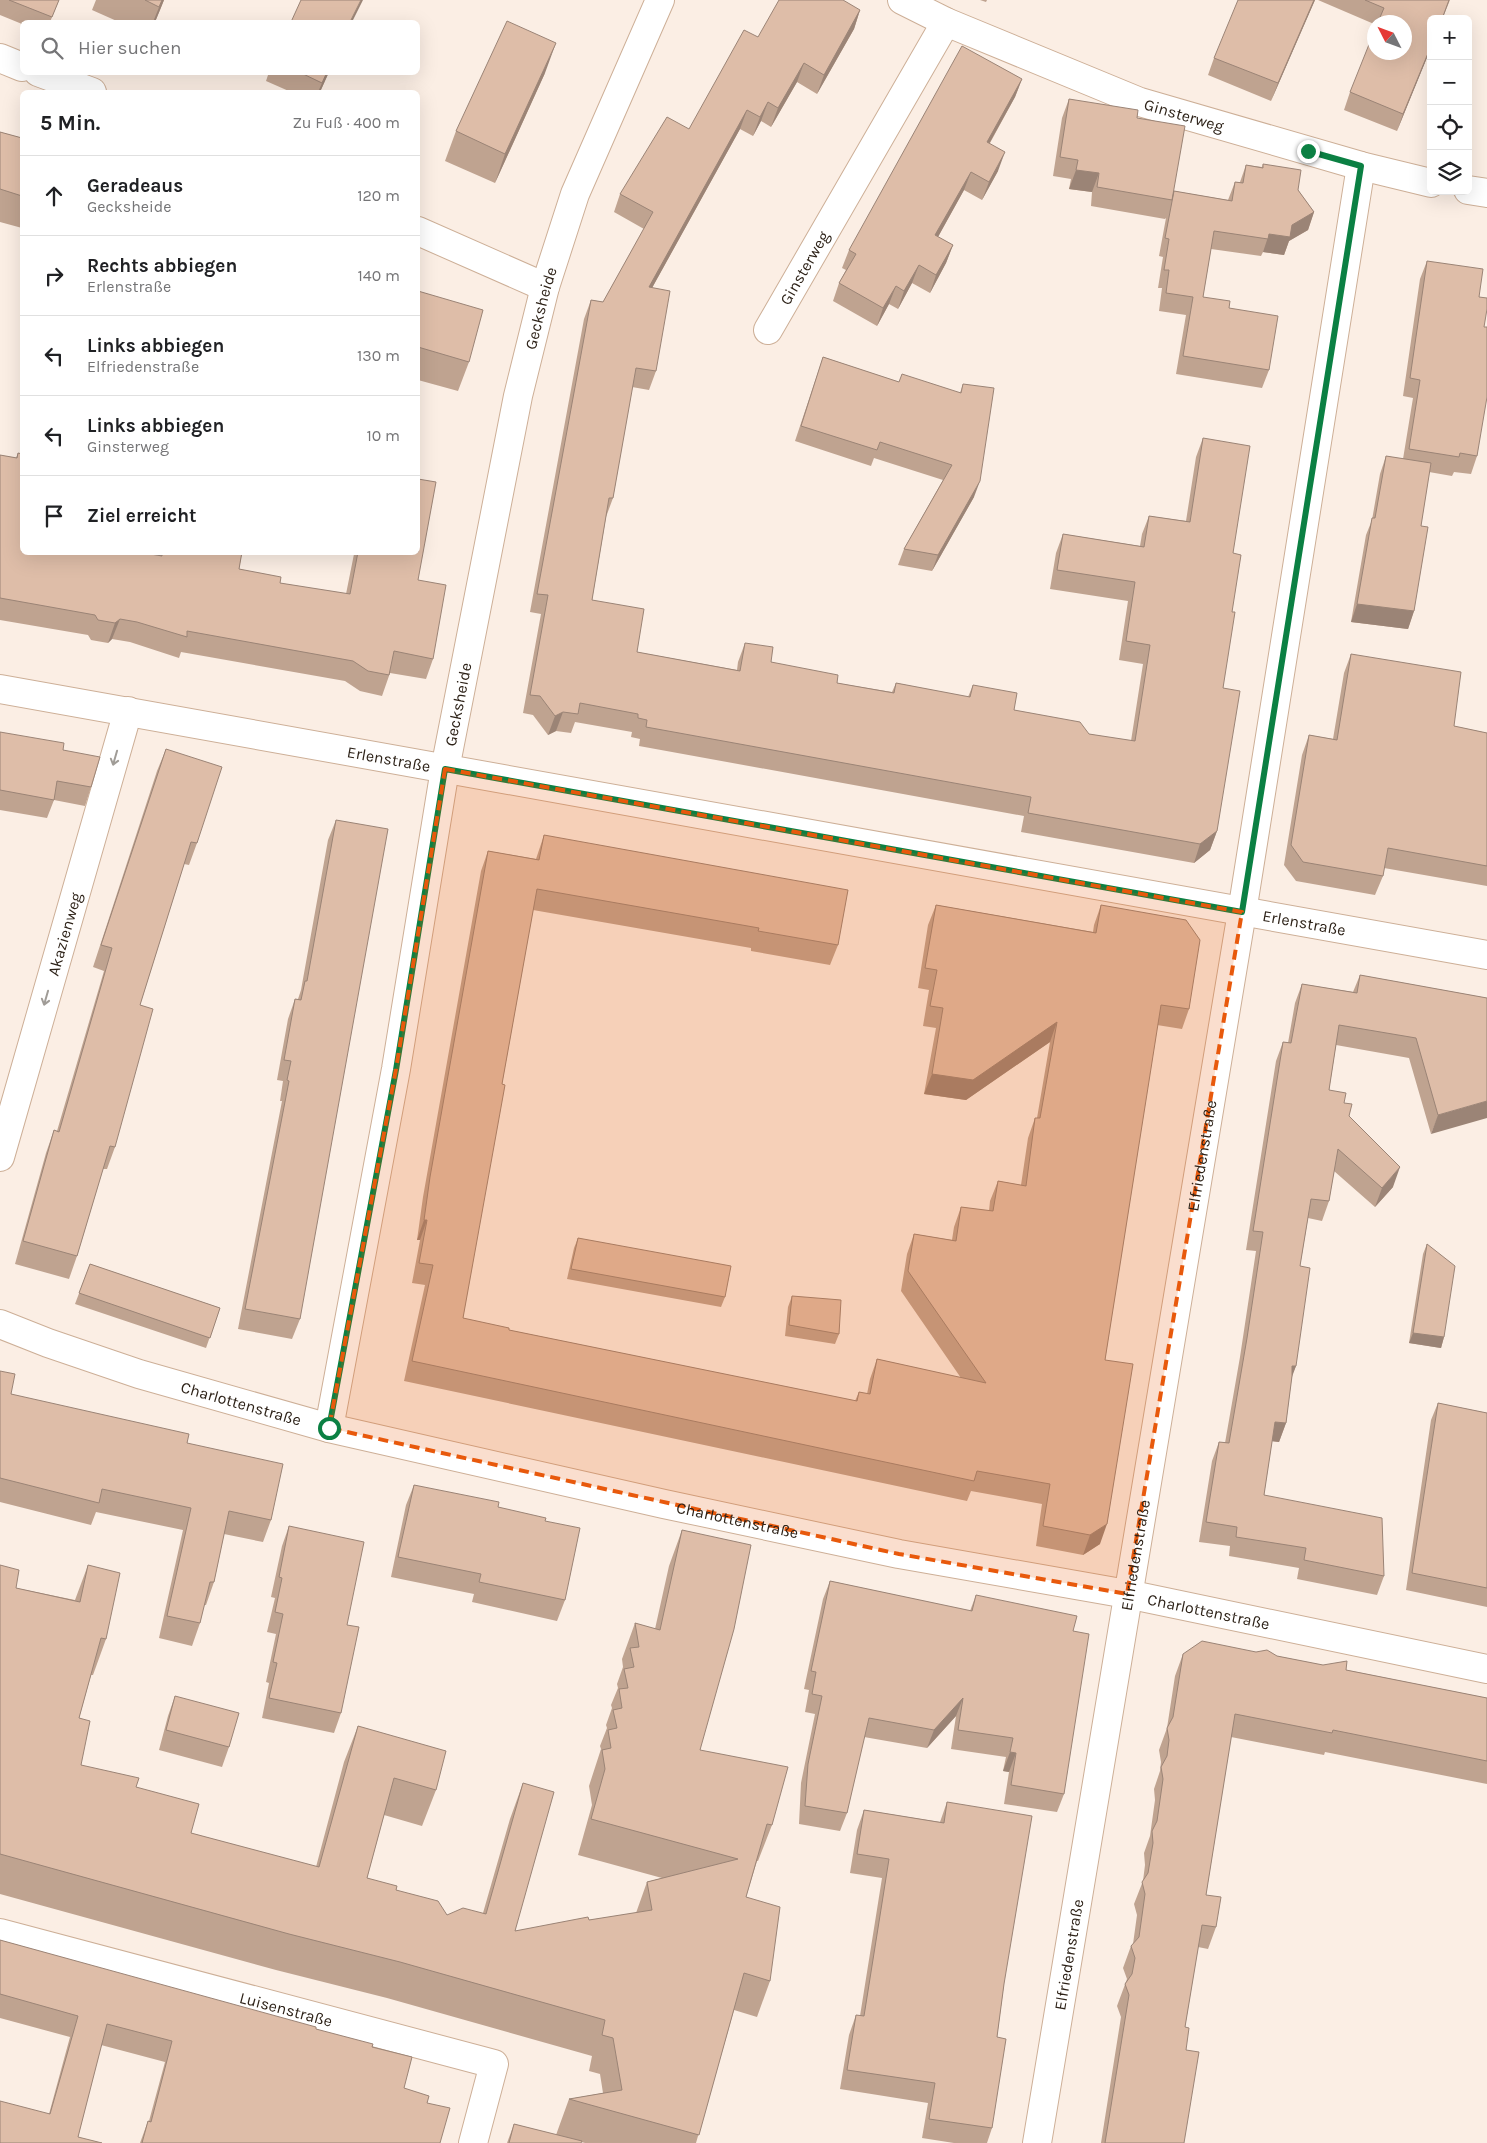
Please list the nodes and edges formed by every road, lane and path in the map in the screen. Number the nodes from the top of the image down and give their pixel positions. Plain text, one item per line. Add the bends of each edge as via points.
1 (660, 0) edge
2 (902, 0) edge
3 (946, 22) junction
4 (0, 58) edge
5 (20, 65) edge
6 (46, 75) edge
7 (87, 90) edge
8 (1361, 166) junction
9 (1427, 182) edge
10 (1472, 191) edge
11 (1487, 193) edge
12 (420, 232) edge
13 (545, 286) junction
14 (768, 330) dead end
15 (0, 688) edge
16 (128, 711) junction
17 (445, 769) junction
18 (1242, 912) junction
19 (1487, 956) edge
20 (0, 1157) edge
21 (0, 1324) edge
22 (329, 1428) junction
23 (1127, 1594) junction
24 (1487, 1668) edge
25 (0, 1933) edge
26 (473, 2143) edge
27 (1037, 2143) edge

1 - 13 street, Gecksheide via 574,194
2 - 3 street, Ginsterweg
3 - 8 street, Ginsterweg via 1140,102
3 - 14 street, Ginsterweg
4 - 5 street
6 - 7 street
8 - 9 street, Ginsterweg
8 - 18 street, Elfriedenstraße
10 - 11 street
12 - 13 street
13 - 17 street, Gecksheide via 518,396
15 - 16 street, Erlenstraße
16 - 17 street, Erlenstraße
16 -> 20 street, Akazienweg
17 - 18 street, Erlenstraße
17 - 22 street, Gecksheide via 396,1070
18 - 19 street, Erlenstraße
18 - 23 street, Elfriedenstraße
21 - 22 street, Charlottenstraße via 139,1374
22 - 23 street, Charlottenstraße via 900,1554
23 - 24 street, Charlottenstraße
23 - 27 street, Elfriedenstraße
25 - 26 street, Luisenstraße via 494,2064

